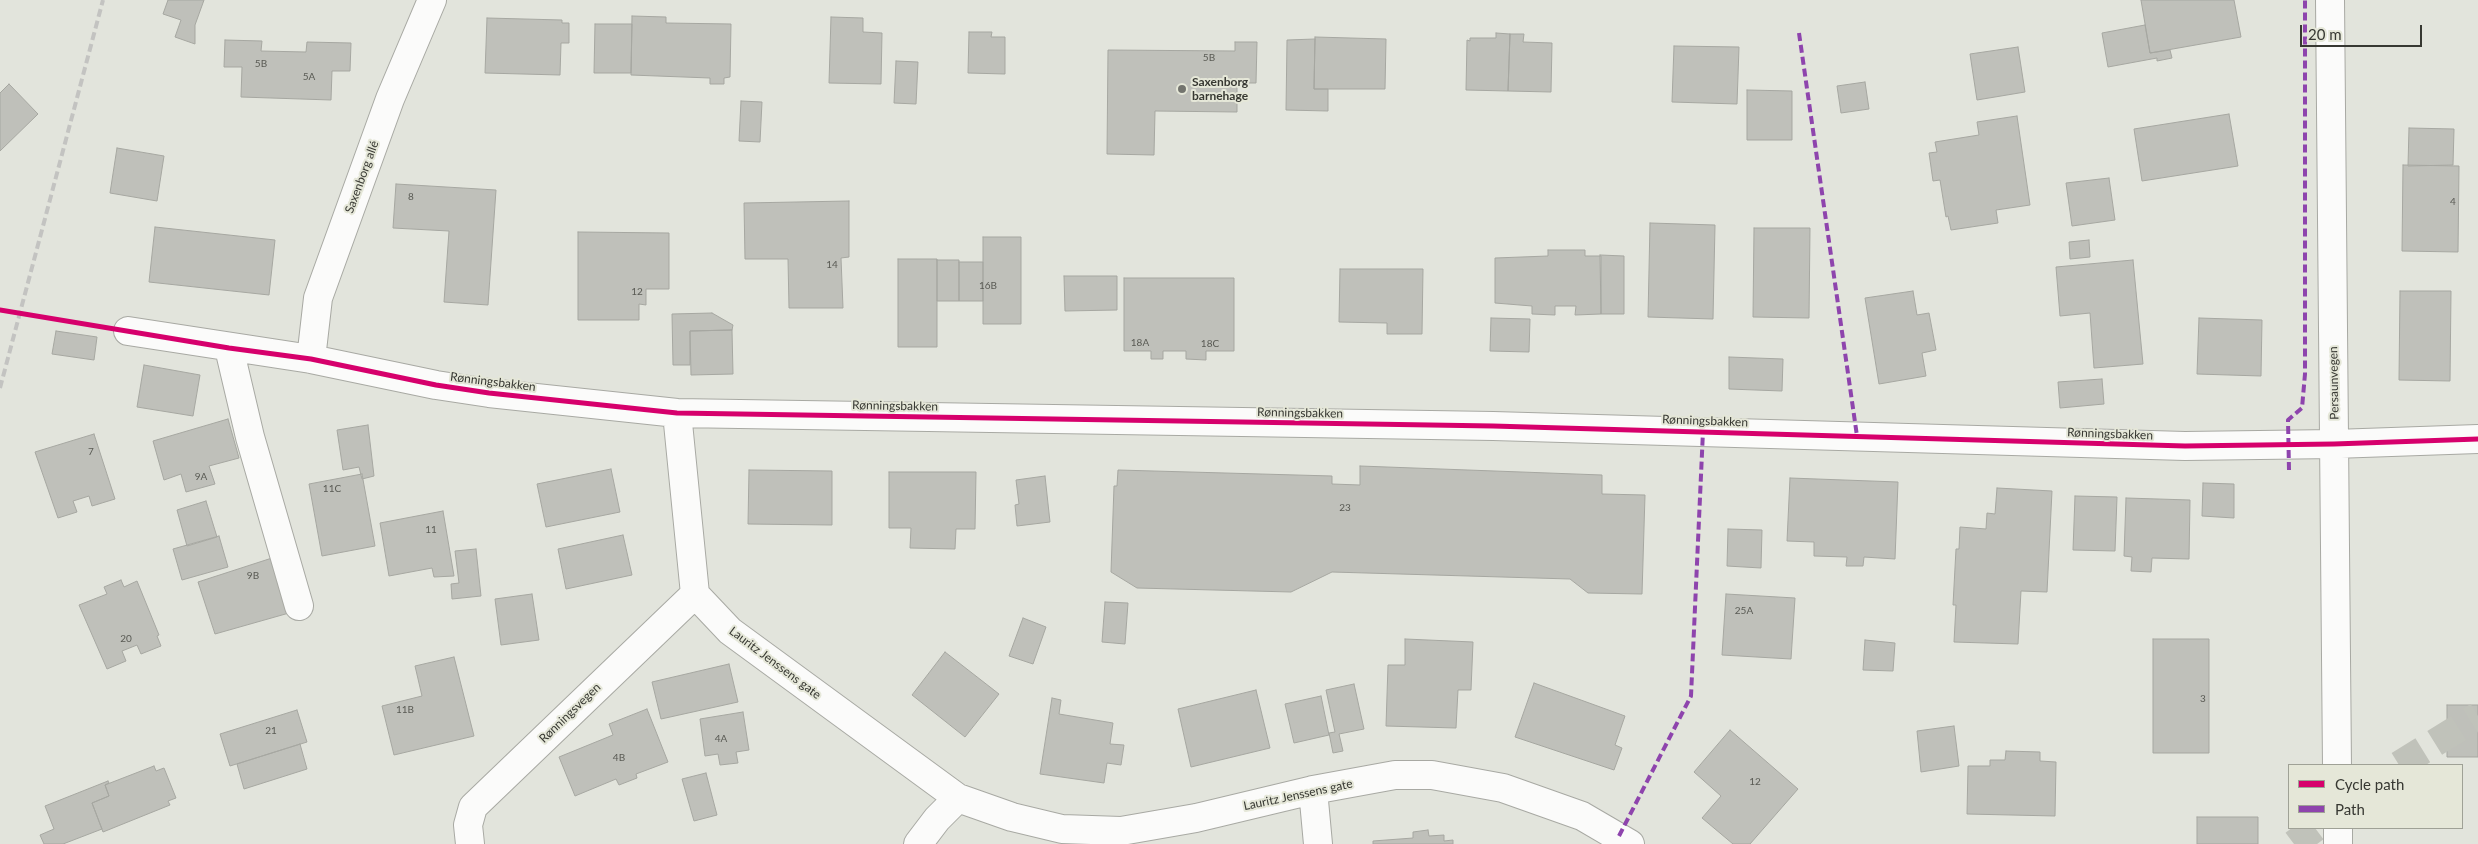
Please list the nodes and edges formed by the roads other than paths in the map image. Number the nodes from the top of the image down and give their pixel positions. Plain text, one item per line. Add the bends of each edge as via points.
1 (432, 0) edge
2 (2330, 0) edge
3 (128, 331) dead end
4 (230, 348) junction
5 (311, 359) junction
6 (677, 413) junction
7 (2478, 439) edge
8 (2334, 444) junction
9 (696, 594) junction
10 (299, 606) dead end
11 (2337, 764) edge
12 (1313, 790) junction
13 (958, 798) junction
14 (2338, 829) edge
15 (470, 844) edge
16 (918, 844) edge
17 (1318, 844) edge
18 (1630, 844) edge
19 (2338, 844) edge

1 - 5 street, Saxenborg allé via 390,99 318,298
2 - 8 street, Persaunvegen
3 - 4 street, Rønningsbakken
4 - 5 street, Rønningsbakken
4 - 10 street via 250,437
5 - 6 street, Rønningsbakken via 489,393
6 - 8 street, Rønningsbakken via 1493,426 2185,446
6 - 9 street
7 - 8 street, Rønningsbakken
8 - 11 street, Persaunvegen
9 - 13 street, Lauritz Jenssens gate via 730,632
9 - 15 street, Rønningsvegen via 473,806 468,826
12 - 13 street, Lauritz Jenssens gate via 1196,818 1120,831 1062,829 1012,817
12 - 17 street
12 - 18 street, Lauritz Jenssens gate via 1395,775 1432,775 1503,788 1582,816
13 - 16 street
14 - 19 street

